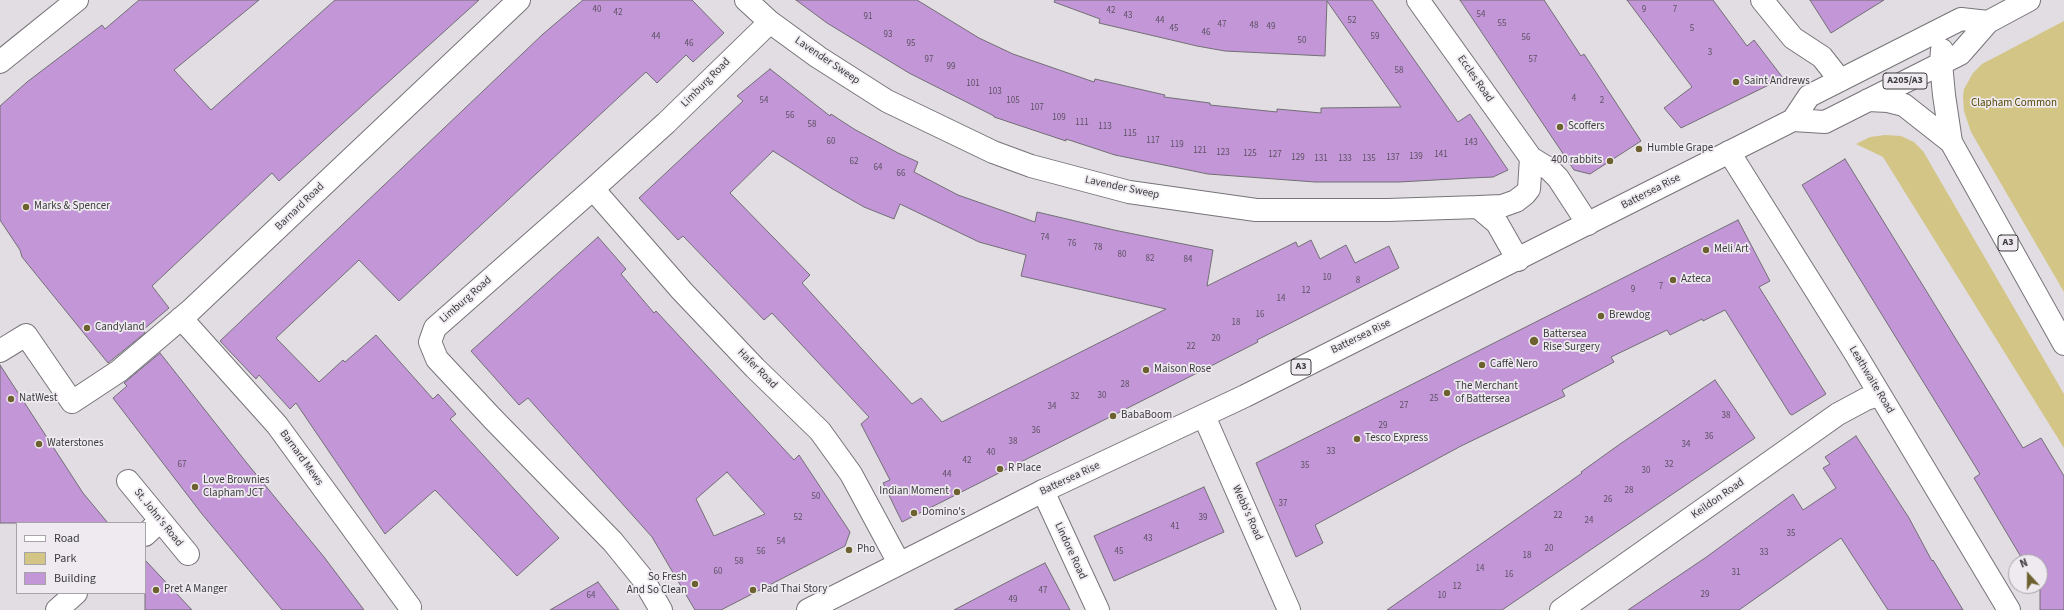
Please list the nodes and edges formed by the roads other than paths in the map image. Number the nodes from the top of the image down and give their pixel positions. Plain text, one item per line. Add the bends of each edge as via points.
1 (77, 0) edge
2 (520, 0) edge
3 (746, 0) edge
4 (1418, 0) edge
5 (1762, 0) edge
6 (2029, 0) edge
7 (770, 22) junction
8 (1988, 22) junction
9 (1952, 23) junction
10 (0, 62) edge
11 (1941, 63) junction
12 (1840, 80) junction
13 (1868, 100) junction
14 (1793, 120) junction
15 (1951, 142) junction
16 (1729, 152) junction
17 (1531, 158) junction
18 (594, 189) junction
19 (1478, 207) junction
20 (1588, 224) junction
21 (1518, 260) junction
22 (181, 318) junction
23 (2064, 344) edge
24 (0, 352) edge
25 (1879, 395) junction
26 (1204, 416) junction
27 (128, 481) dead end
28 (1043, 491) junction
29 (153, 528) edge
30 (188, 554) dead end
31 (899, 563) junction
32 (75, 594) edge
33 (410, 607) dead end
34 (58, 610) edge
35 (661, 610) edge
36 (808, 610) edge
37 (1098, 610) edge
38 (1289, 610) edge
39 (1561, 610) edge
40 (2009, 610) edge

1 - 10 main road
2 - 22 main road, Barnard Road
3 - 7 main road, Lavender Sweep
4 - 17 main road, Eccles Road
5 - 12 main road via 1793,38 1822,57
6 - 8 main road
7 - 18 main road, Limburg Road
7 - 19 main road, Lavender Sweep via 818,57 887,101 993,152 1072,177 1130,192 1256,210
8 - 9 main road, A3 via 1961,19
8 - 11 main road, A205/A3 via 1960,54
9 - 11 main road, A3 via 1946,35
9 - 12 main road, Battersea Rise / A3
11 - 13 main road, A205/A3
11 - 15 main road, A3
12 - 14 main road, Battersea Rise / A3 via 1809,96
13 - 14 main road, A3 via 1824,122
13 - 15 main road, A3 via 1904,105
14 - 16 main road, Battersea Rise / A3
15 - 23 main road, A3
16 - 20 main road, Battersea Rise / A3
16 - 25 main road, Leathwaite Road
17 - 19 main road via 1530,183 1525,194 1516,201 1502,206
17 - 20 main road, Eccles Road via 1558,178
18 - 31 main road, Hafer Road via 682,291 755,368 820,431 851,474
18 - 35 main road, Limburg Road via 435,328 430,342 437,359 614,542 643,579
19 - 21 main road via 1497,223
20 - 21 main road, Battersea Rise / A3
21 - 26 main road, Battersea Rise / A3
22 - 24 main road, Barnard Road via 119,371 72,402 26,335
22 - 33 main road, Barnard Mews via 277,425
25 - 39 main road, Keildon Road via 1838,414
25 - 40 main road, Leathwaite Road
26 - 28 main road, Battersea Rise / A3
26 - 38 main road, Webb's Road
27 - 29 main road, St. John's Road
28 - 31 main road, Battersea Rise / A3
28 - 37 main road, Lindore Road
29 - 30 main road, St. John's Road
31 - 36 main road, Battersea Rise / A3
32 - 34 main road

